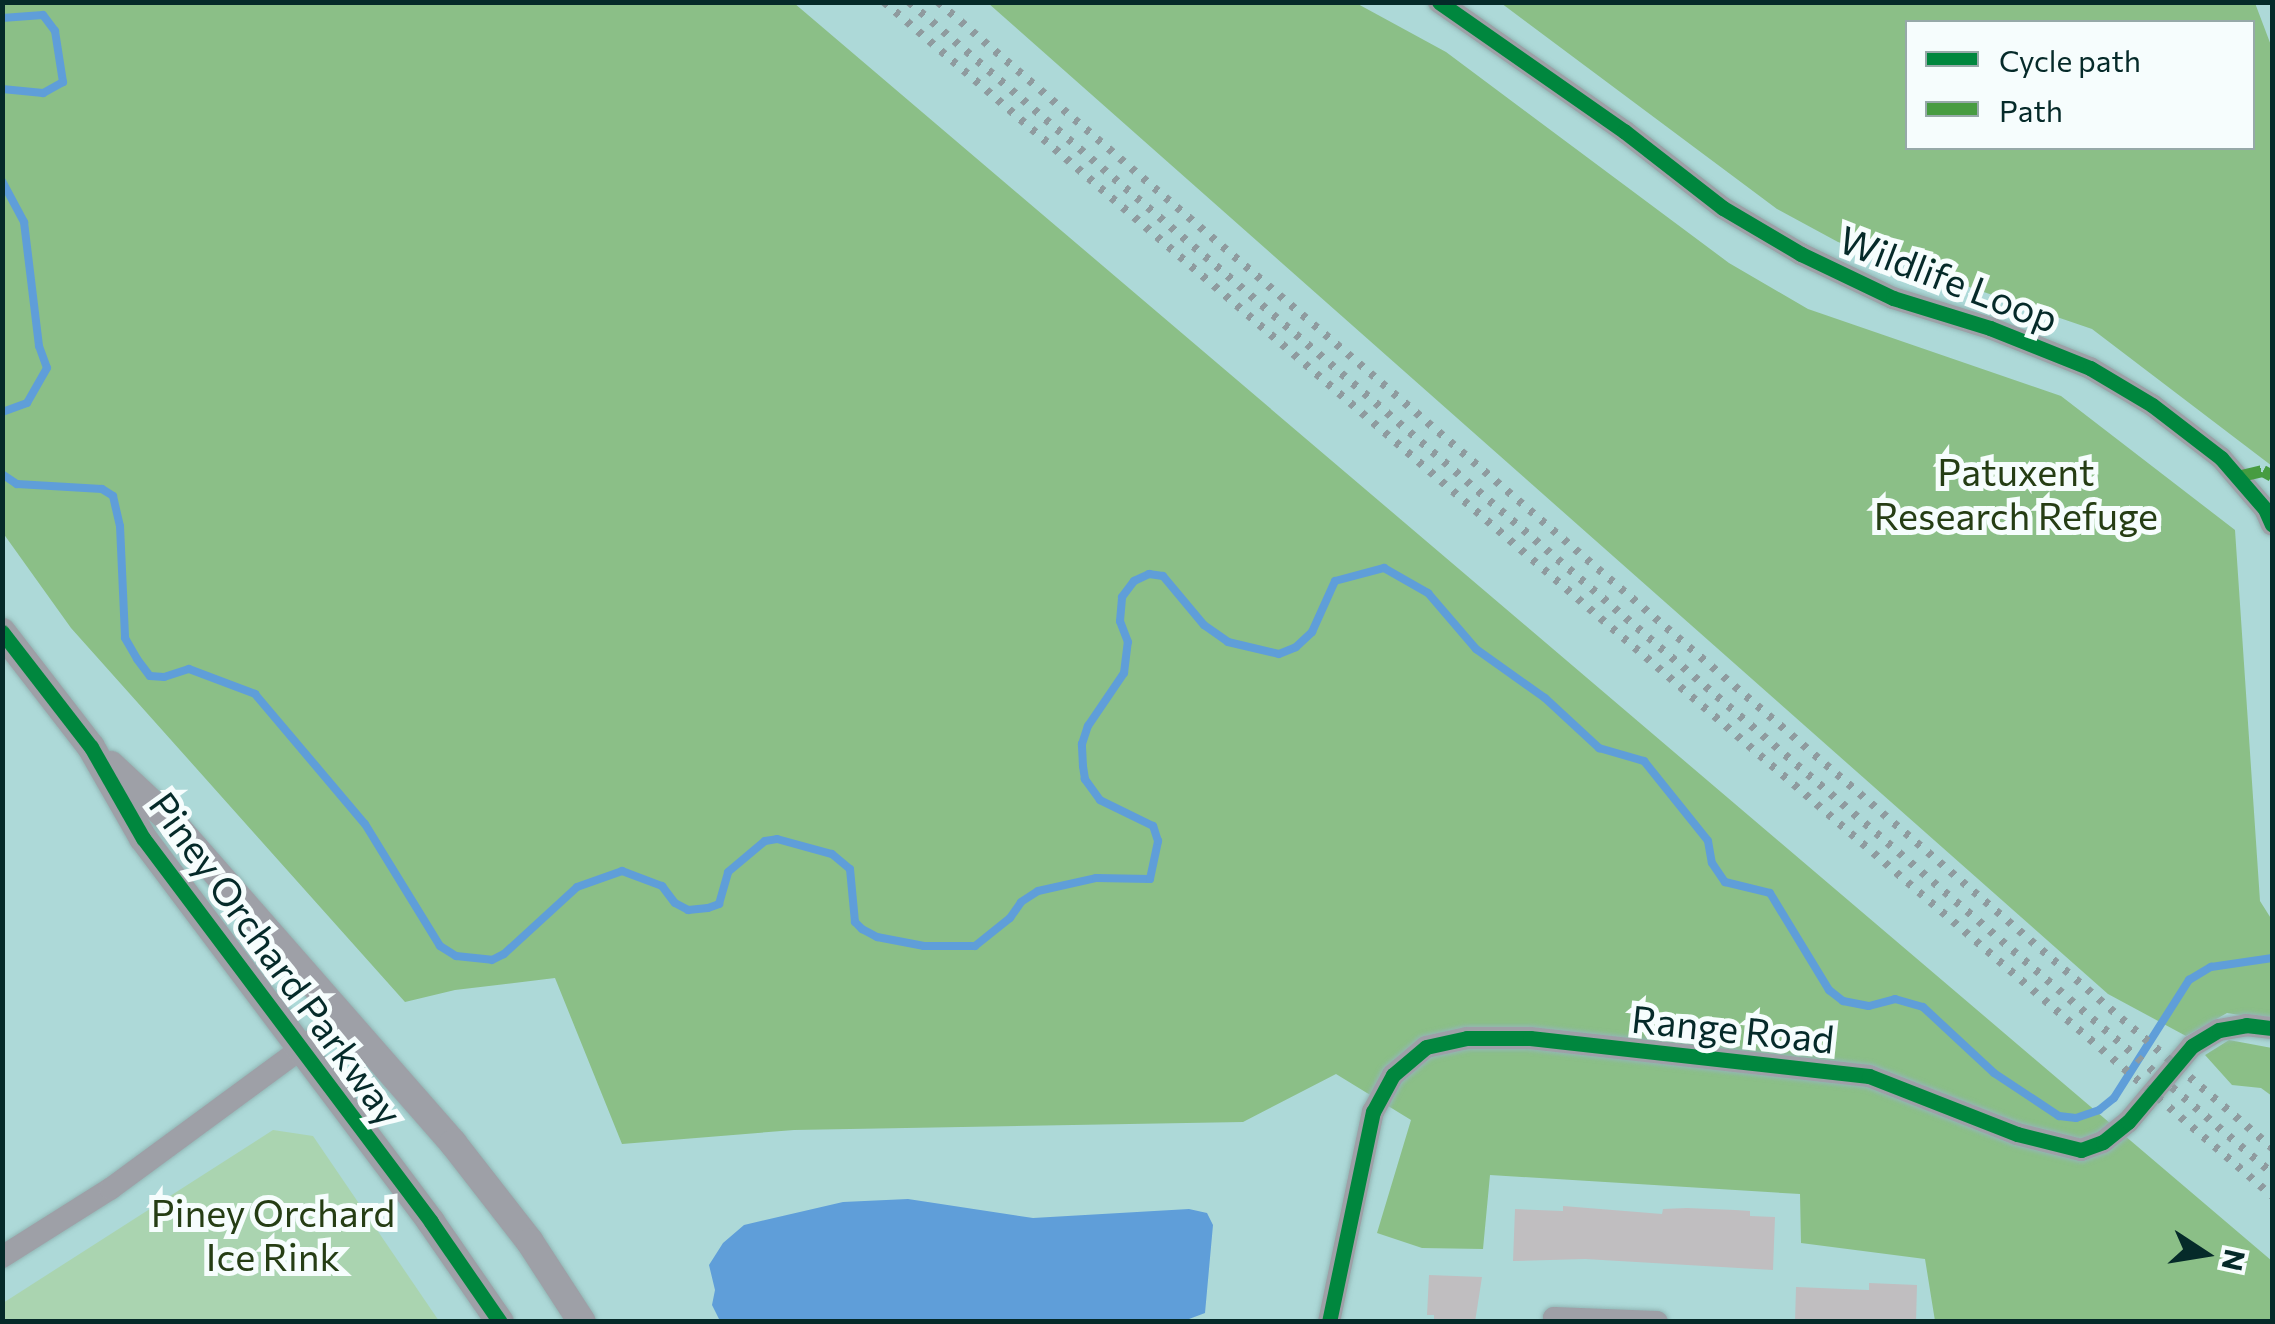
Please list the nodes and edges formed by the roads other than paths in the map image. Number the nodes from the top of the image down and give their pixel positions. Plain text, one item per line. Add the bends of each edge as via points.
1 (1438, 2) edge
2 (2272, 525) edge
3 (2, 632) edge
4 (92, 748) junction
5 (342, 1018) junction
6 (2272, 1028) edge
7 (301, 1052) junction
8 (2, 1258) edge
9 (500, 1322) edge
10 (582, 1322) edge
11 (1330, 1322) edge
12 (1554, 1322) edge
13 (1658, 1322) edge

1 - 2 street, Wildlife Loop via 1723,208 1801,254 1893,298 2090,368 2152,405 2221,458
3 - 4 street, Piney Orchard Parkway
4 - 5 street, Piney Orchard Parkway via 172,822
4 - 7 street, Piney Orchard Parkway via 143,838
5 - 7 street
5 - 10 street, Piney Orchard Parkway via 453,1143
6 - 11 street, Range Road via 2219,1030 2192,1046 2128,1122 2081,1150 2017,1134 1868,1076 1530,1038 1466,1038 1426,1047 1392,1074 1373,1112
7 - 8 street
7 - 9 street, Piney Orchard Parkway
12 - 13 street

